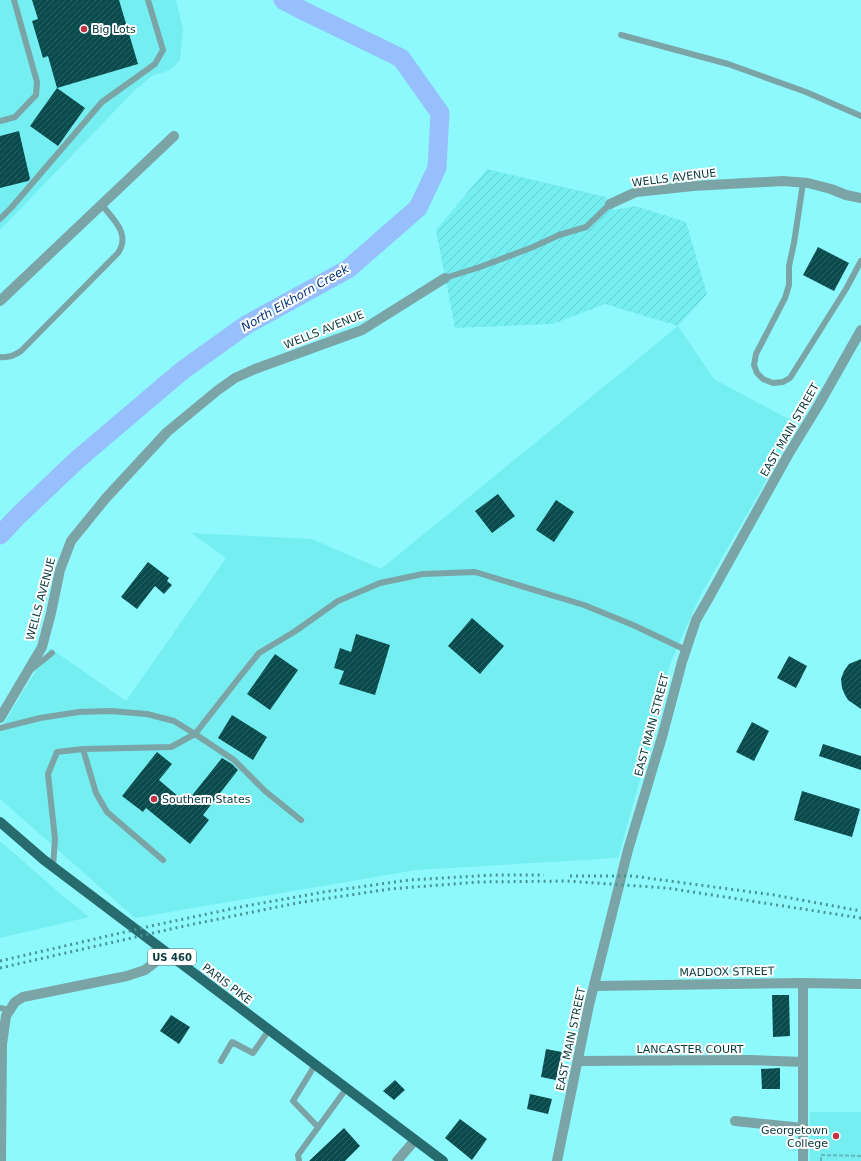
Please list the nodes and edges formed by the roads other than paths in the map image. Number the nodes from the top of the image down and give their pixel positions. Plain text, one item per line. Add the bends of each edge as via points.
1 (14, 0) edge
2 (148, 0) edge
3 (621, 36) dead end
4 (861, 116) edge
5 (0, 121) edge
6 (174, 136) dead end
7 (803, 183) junction
8 (861, 198) edge
9 (610, 204) joint
10 (102, 205) junction
11 (0, 219) edge
12 (861, 261) edge
13 (445, 278) joint
14 (0, 301) edge
15 (861, 330) edge
16 (0, 357) edge
17 (686, 650) junction
18 (52, 653) dead end
19 (26, 674) junction
20 (0, 718) edge
21 (0, 728) edge
22 (195, 734) junction
23 (83, 749) junction
24 (301, 820) dead end
25 (0, 822) edge
26 (163, 860) dead end
27 (53, 867) junction
28 (167, 953) junction
29 (803, 983) junction
30 (861, 984) edge
31 (594, 986) junction
32 (5, 1009) edge
33 (269, 1030) junction
34 (221, 1061) dead end
35 (578, 1061) junction
36 (803, 1062) junction
37 (315, 1065) junction
38 (346, 1089) junction
39 (735, 1121) dead end
40 (318, 1127) junction
41 (803, 1128) junction
42 (415, 1140) junction
43 (1, 1161) edge
44 (299, 1161) edge
45 (397, 1161) edge
46 (443, 1161) edge
47 (558, 1161) edge
48 (803, 1161) edge

1 - 5 lane via 37,82 36,95 15,117
2 - 11 lane via 163,50 155,64 102,102
3 - 4 lane via 728,64 806,92
6 - 10 street
7 - 8 street, WELLS AVENUE
7 - 9 street, WELLS AVENUE via 783,181 636,192
7 - 12 lane via 789,266 790,285 756,354 754,365 763,379 773,383 790,378
9 - 13 lane, WELLS AVENUE via 586,227 558,235 533,247
10 - 14 street
10 - 16 lane via 122,233 123,241 118,253 21,351 10,357
13 - 19 street, WELLS AVENUE via 362,330 255,368 235,378 167,432 106,498 71,542 60,570 42,647
15 - 17 street, EAST MAIN STREET via 696,620
17 - 22 lane via 584,605 475,572 423,574 380,583 338,600 260,654
17 - 31 street, EAST MAIN STREET via 628,850
18 - 19 lane
19 - 20 street, WELLS AVENUE
21 - 22 lane via 79,712 111,711 147,714 174,721
22 - 23 lane via 171,747
22 - 24 lane via 234,760 265,791
23 - 26 lane via 96,793 107,812
23 - 27 lane via 57,752 48,774 55,839
25 - 27 main road, PARIS PIKE / US 460
27 - 28 main road, PARIS PIKE / US 460
28 - 32 street via 144,970 127,976 23,997
28 - 33 main road, PARIS PIKE / US 460
29 - 30 street, MADDOX STREET
29 - 31 street, MADDOX STREET
29 - 36 street
31 - 35 street, EAST MAIN STREET
32 - 43 street via 2,1044
33 - 34 lane via 253,1053 232,1042
33 - 37 main road, PARIS PIKE / US 460
35 - 36 street, LANCASTER COURT
35 - 47 street, EAST MAIN STREET
36 - 41 street
37 - 38 main road, PARIS PIKE / US 460
37 - 40 lane via 293,1102
38 - 40 lane
38 - 42 main road, PARIS PIKE / US 460
39 - 41 street
40 - 44 lane via 298,1155
41 - 48 street
42 - 45 street
42 - 46 main road, PARIS PIKE / US 460

